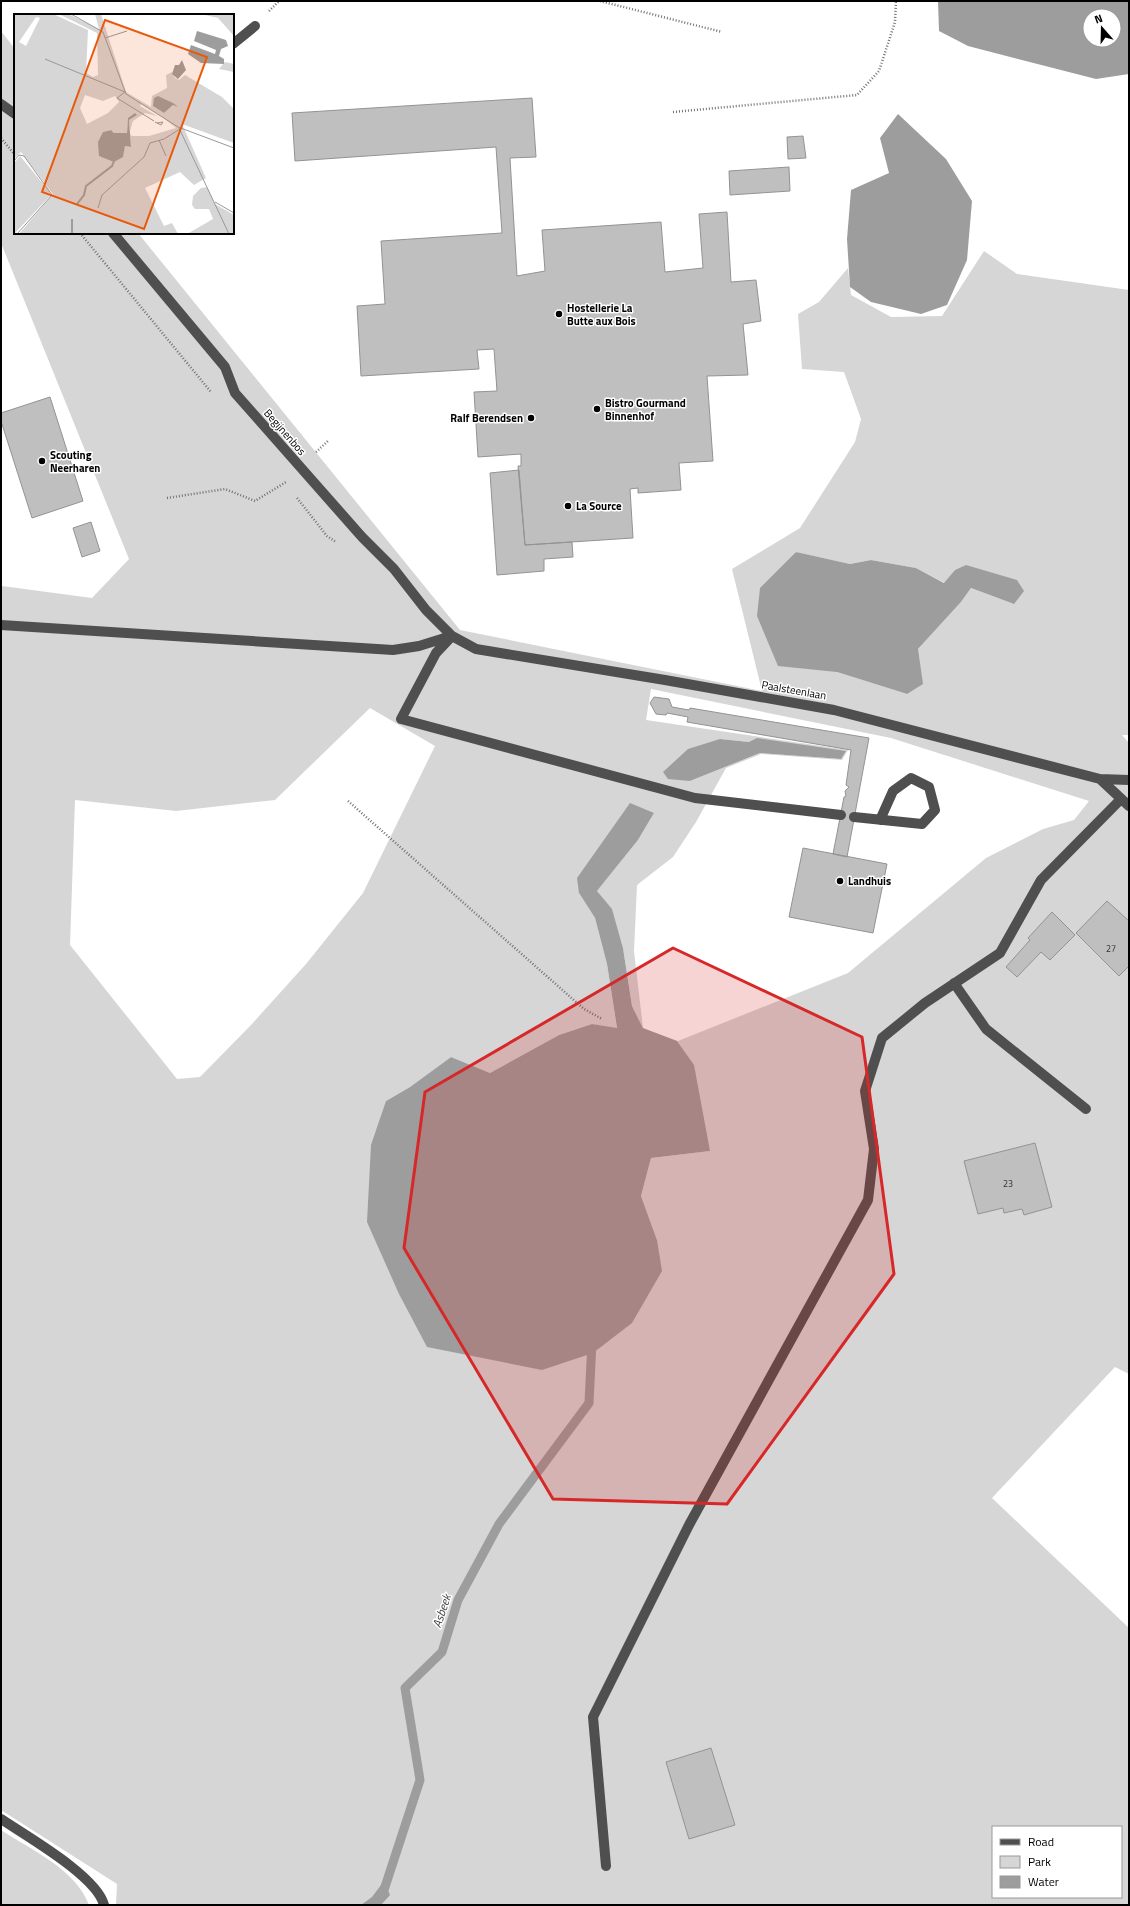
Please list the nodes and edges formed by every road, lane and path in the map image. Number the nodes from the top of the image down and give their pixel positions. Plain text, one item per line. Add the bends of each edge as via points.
1 (600, 1) edge
2 (896, 1) edge
3 (255, 26) dead end
4 (722, 32) dead end
5 (234, 43) edge
6 (1, 104) edge
7 (673, 112) dead end
8 (14, 113) edge
9 (1, 138) edge
10 (14, 154) edge
11 (114, 234) edge
12 (328, 441) dead end
13 (300, 468) junction
14 (167, 498) dead end
15 (1, 625) edge
16 (452, 636) junction
17 (1100, 779) junction
18 (1129, 780) edge
19 (1121, 799) junction
20 (348, 801) dead end
21 (1129, 806) edge
22 (841, 815) dead end
23 (854, 817) dead end
24 (880, 820) junction
25 (954, 983) junction
26 (602, 1019) dead end
27 (1086, 1109) dead end
28 (1, 1818) edge
29 (606, 1866) dead end
30 (104, 1905) edge

1 - 4 path
2 - 7 path via 895,22 879,71 857,95
3 - 5 street
6 - 8 street
9 - 10 path
11 - 13 street, Begijnenbos via 225,367 235,393
12 - 13 path
13 - 14 path via 285,483 255,501 225,489
13 - 16 street, Begijnenbos
15 - 16 street via 393,650 419,646
16 - 17 street, Paalsteenlaan via 476,650 834,710
16 - 22 street via 436,652 401,719 695,798
17 - 18 street, Paalsteenlaan
17 - 19 street
19 - 21 street
19 - 25 street via 1042,880 1000,953
20 - 26 path via 584,1009
23 - 24 street
24 - 24 street via 922,824 935,810 929,787 911,778 893,791
25 - 27 street via 986,1028
25 - 29 street via 882,1038 865,1091 874,1149 868,1200 690,1526 593,1717
28 - 30 street via 71,1866 91,1884

